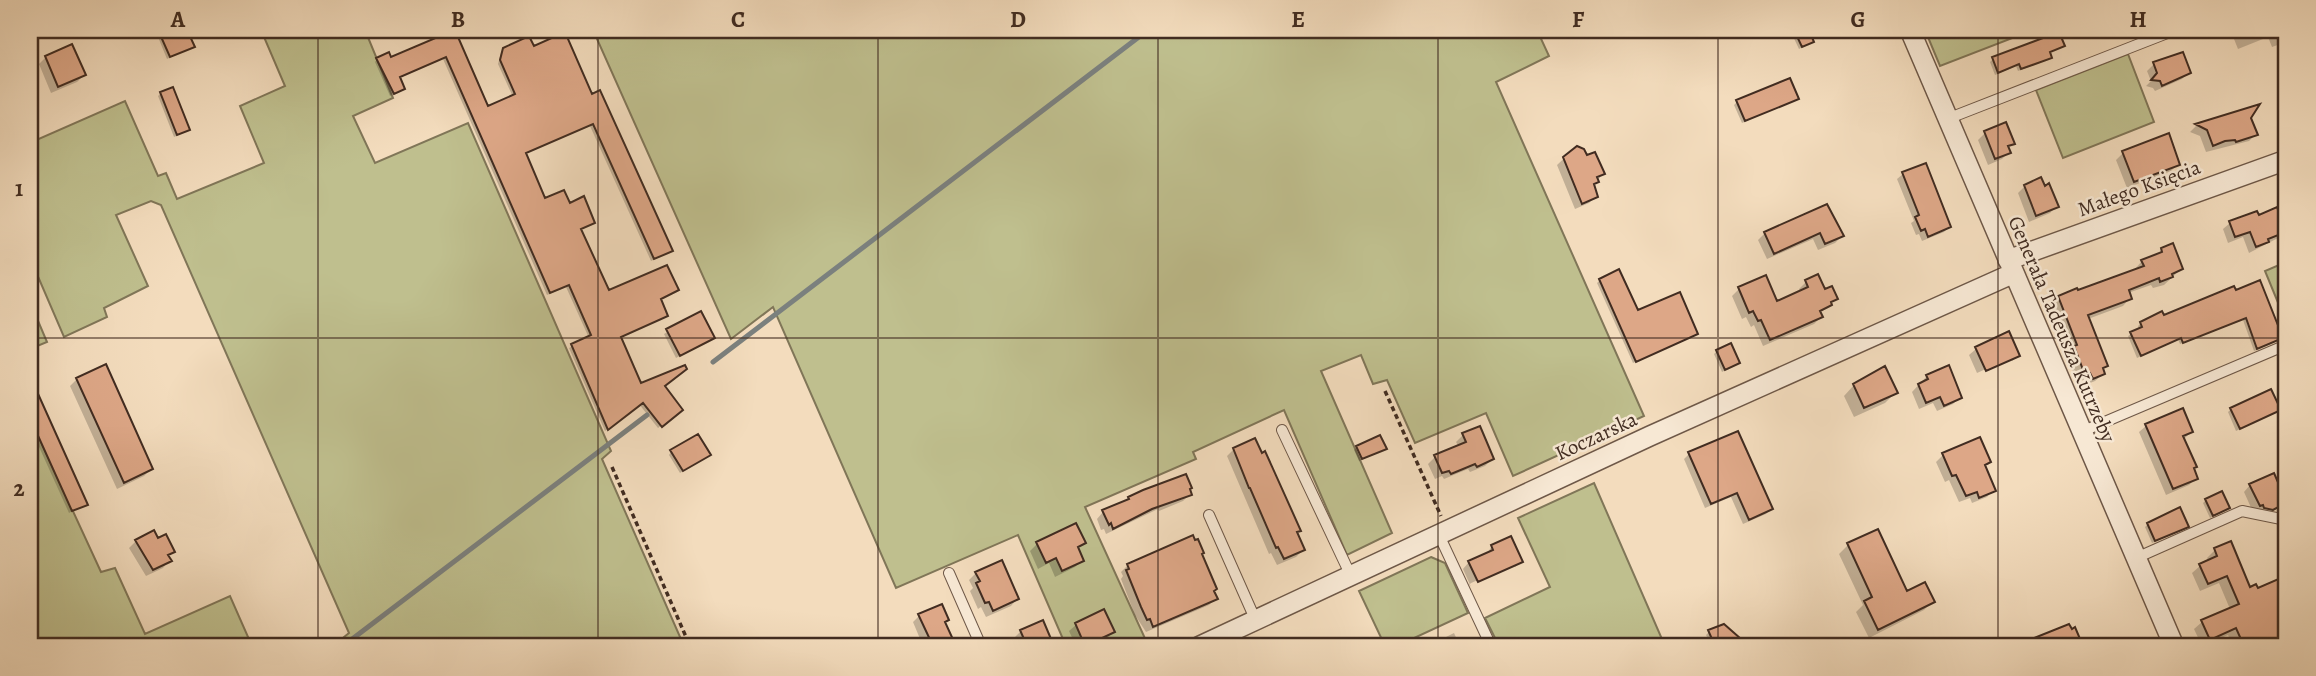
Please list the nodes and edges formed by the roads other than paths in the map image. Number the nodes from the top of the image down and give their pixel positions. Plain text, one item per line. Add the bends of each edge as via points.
1 (1910, 30) edge
2 (2175, 30) edge
3 (1947, 119) junction
4 (2286, 160) edge
5 (2011, 266) junction
6 (2286, 345) edge
7 (1282, 430) dead end
8 (2081, 432) junction
9 (1209, 515) dead end
10 (2286, 520) edge
11 (1443, 533) junction
12 (2136, 558) junction
13 (949, 573) dead end
14 (1351, 576) junction
15 (1256, 621) junction
16 (981, 646) edge
17 (1200, 646) edge
18 (1491, 646) edge
19 (2174, 646) edge

1 - 3 street, Generała Tadeusza Kutrzeby
2 - 3 lane
3 - 5 street, Generała Tadeusza Kutrzeby
4 - 5 street, Małego Księcia
5 - 8 street, Generała Tadeusza Kutrzeby
5 - 11 street, Koczarska
6 - 8 lane
7 - 14 lane
8 - 12 street, Generała Tadeusza Kutrzeby
9 - 15 lane
10 - 12 lane via 2242,511
11 - 14 street, Koczarska
11 - 18 lane
12 - 19 street, Generała Tadeusza Kutrzeby
13 - 16 lane
14 - 15 street, Koczarska
15 - 17 street, Koczarska

